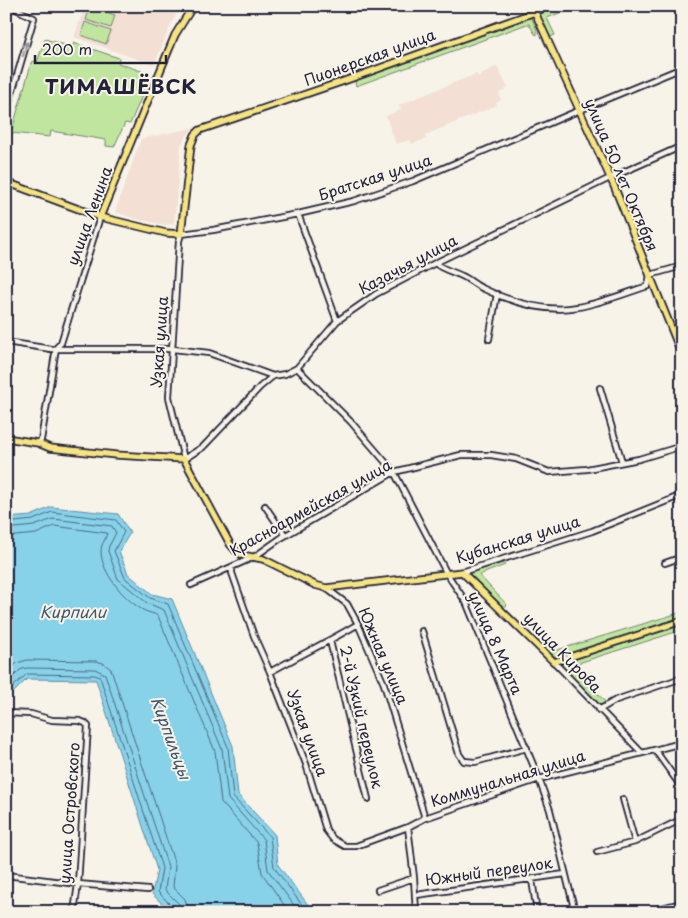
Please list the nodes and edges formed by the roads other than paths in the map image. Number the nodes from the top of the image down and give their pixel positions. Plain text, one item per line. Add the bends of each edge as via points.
1 (10, 6) edge
2 (193, 6) edge
3 (550, 6) edge
4 (533, 9) edge
5 (682, 68) edge
6 (580, 110) junction
7 (6, 113) edge
8 (197, 133) joint
9 (682, 146) edge
10 (610, 178) junction
11 (6, 182) edge
12 (298, 214) junction
13 (100, 217) junction
14 (181, 234) junction
15 (435, 263) junction
16 (682, 266) edge
17 (650, 275) junction
18 (497, 294) junction
19 (337, 321) junction
20 (682, 331) edge
21 (674, 333) junction
22 (489, 339) dead end
23 (6, 342) edge
24 (56, 348) junction
25 (173, 349) junction
26 (682, 355) edge
27 (297, 368) junction
28 (273, 376) junction
29 (600, 388) dead end
30 (6, 438) edge
31 (38, 443) junction
32 (682, 446) edge
33 (184, 459) junction
34 (622, 462) junction
35 (394, 472) junction
36 (682, 495) edge
37 (265, 506) dead end
38 (285, 535) junction
39 (254, 557) junction
40 (682, 557) edge
41 (665, 563) dead end
42 (232, 567) junction
43 (462, 572) junction
44 (446, 574) junction
45 (191, 585) dead end
46 (326, 588) junction
47 (682, 621) edge
48 (358, 624) junction
49 (422, 631) dead end
50 (330, 641) junction
51 (554, 662) junction
52 (270, 672) junction
53 (682, 678) edge
54 (599, 710) junction
55 (6, 713) edge
56 (682, 744) edge
57 (527, 748) junction
58 (655, 750) junction
59 (642, 753) junction
60 (540, 780) junction
61 (682, 788) edge
62 (368, 799) dead end
63 (623, 799) dead end
64 (425, 818) junction
65 (682, 820) edge
66 (408, 827) junction
67 (636, 842) junction
68 (345, 846) joint
69 (597, 852) dead end
70 (565, 874) junction
71 (6, 875) edge
72 (414, 878) junction
73 (532, 880) junction
74 (78, 884) junction
75 (148, 890) dead end
76 (378, 890) dead end
77 (416, 895) junction
78 (682, 903) edge
79 (74, 912) edge
80 (416, 912) edge
81 (537, 912) edge
82 (574, 912) edge
83 (646, 912) edge

7 -> 1 street via 34,18
2 - 13 main road, улица Ленина via 175,35
3 - 4 street, Пионерская улица
4 - 6 main road, улица 50 лет Октября
4 - 8 main road, Пионерская улица
5 - 6 street, Братская улица
6 - 10 main road, улица 50 лет Октября
6 - 12 street, Братская улица via 413,181 354,201
8 - 14 main road, Узкая улица via 191,145
9 - 10 street, Казачья улица
10 - 15 street, Казачья улица
10 - 17 main road, улица 50 лет Октября
11 - 13 main road, Братская улица
12 - 14 street, Братская улица
12 - 19 street
13 - 14 main road, Братская улица
13 - 24 street, улица Ленина via 61,343
14 - 25 street, Узкая улица
15 - 18 street
15 - 19 street, Казачья улица via 376,294
16 - 17 street
17 - 18 street via 648,286 578,307 551,308 520,303
17 - 21 main road, улица 50 лет Октября
18 - 22 street
19 - 27 street, Казачья улица
20 - 21 street
21 - 26 main road, улица 50 лет Октября
23 - 24 street
24 - 25 street
24 - 31 street, улица Ленина
25 - 28 street via 209,353
25 - 33 street, Узкая улица via 170,397
27 - 28 street
27 - 35 street, улица 8 Марта via 351,422
28 - 33 street via 203,447
29 - 34 street
30 - 31 main road
31 - 33 main road via 50,448
32 - 34 street, Красноармейская улица
33 - 39 main road, Узкая улица via 230,544 239,554
34 - 35 street, Красноармейская улица via 549,472 516,459 461,455
35 - 38 street, Красноармейская улица
35 - 44 street, улица 8 Марта
36 - 43 street, Кубанская улица via 592,531
37 - 38 street
38 - 39 street, Красноармейская улица
39 - 42 street, Красноармейская улица
39 - 46 main road, Южная улица
40 - 41 street
42 - 45 street, Красноармейская улица
42 - 52 street, Узкая улица via 254,636
43 - 44 main road, Кубанская улица
43 - 51 main road, улица Кирова
44 - 46 main road, Кубанская улица
44 - 57 street, улица 8 Марта via 466,602
46 - 48 street, Южная улица via 347,604
47 - 51 main road
48 - 50 street
48 - 64 street, Южная улица via 384,684
49 - 57 street via 459,754 464,761 475,762
50 - 52 street
50 - 62 street, 2-й Узкий переулок
51 - 54 street, улица Кирова
52 - 68 street, Узкая улица via 306,764 326,830
53 - 54 street via 616,700
54 - 59 street, улица Кирова
55 - 74 street, улица Островского via 80,721 88,726
56 - 58 street, Коммунальная улица
57 - 60 street, улица 8 Марта
58 - 59 street, Коммунальная улица
58 - 61 street
59 - 60 street, Коммунальная улица
60 - 64 street, Коммунальная улица
60 - 70 street, улица 8 Марта
63 - 67 street
64 - 66 street, Коммунальная улица
65 - 67 street
66 - 68 street, Коммунальная улица via 356,846
66 - 72 street
67 - 69 street
70 - 73 street, Южный переулок
70 - 82 street, улица 8 Марта
71 - 74 street
72 - 76 street
72 - 77 street
73 - 77 street, Южный переулок
73 - 81 street
74 - 75 street
74 - 79 street, улица Островского
77 - 80 street
78 - 83 street

